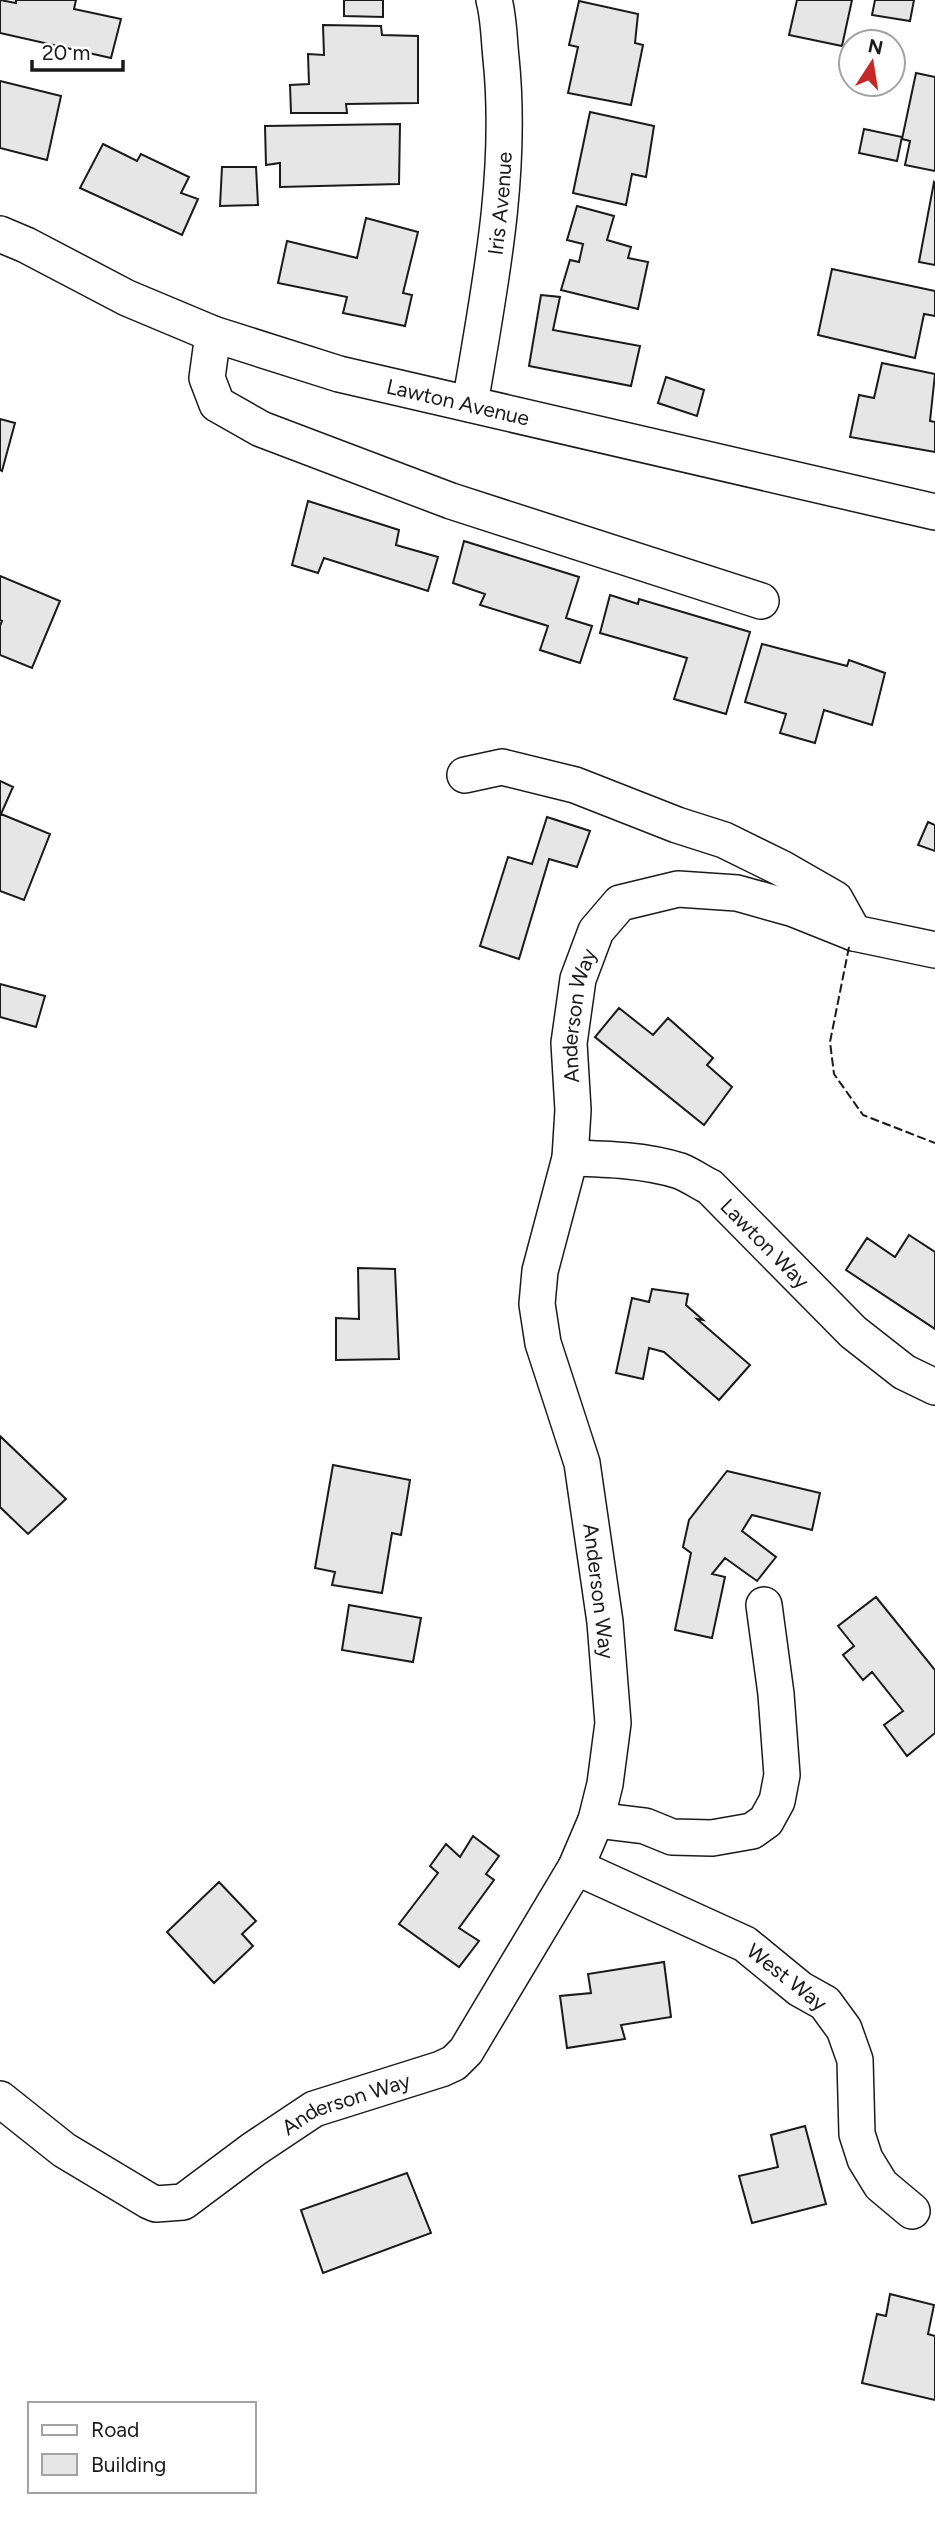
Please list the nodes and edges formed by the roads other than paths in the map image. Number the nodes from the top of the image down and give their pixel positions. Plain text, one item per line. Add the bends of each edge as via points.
1 (494, 0) edge
2 (0, 234) edge
3 (213, 334) junction
4 (470, 404) junction
5 (935, 512) edge
6 (761, 601) dead end
7 (465, 775) dead end
8 (854, 933) junction
9 (935, 950) edge
10 (570, 1158) junction
11 (935, 1387) edge
12 (764, 1605) dead end
13 (596, 1820) junction
14 (576, 1867) junction
15 (0, 2099) edge
16 (912, 2211) dead end

1 - 4 street, Iris Avenue via 503,86 504,171
2 - 3 street, Lawton Avenue via 127,298
3 - 4 street, Lawton Avenue via 340,374
3 - 6 street via 206,378 217,404 261,429 452,502
4 - 5 street, Lawton Avenue
7 - 8 street via 502,767 575,785 724,840 835,899
8 - 9 street, Anderson Way
8 - 10 street, Anderson Way via 794,909 737,894 678,889 620,903 596,930 578,979 569,1043
10 - 11 street, Lawton Way via 648,1163 682,1172 710,1187 853,1332 904,1372
10 - 13 street, Anderson Way via 540,1271 537,1304 543,1343 582,1463 605,1622 613,1723
12 - 13 street via 782,1775 766,1821 752,1831 672,1838 645,1826
13 - 14 street, Anderson Way
14 - 15 street, Anderson Way via 466,2051 454,2063 314,2109 183,2202 149,2201 64,2150
14 - 16 street, West Way via 745,1944 800,1989 825,2003 844,2029 855,2060 857,2134 865,2159 881,2185

